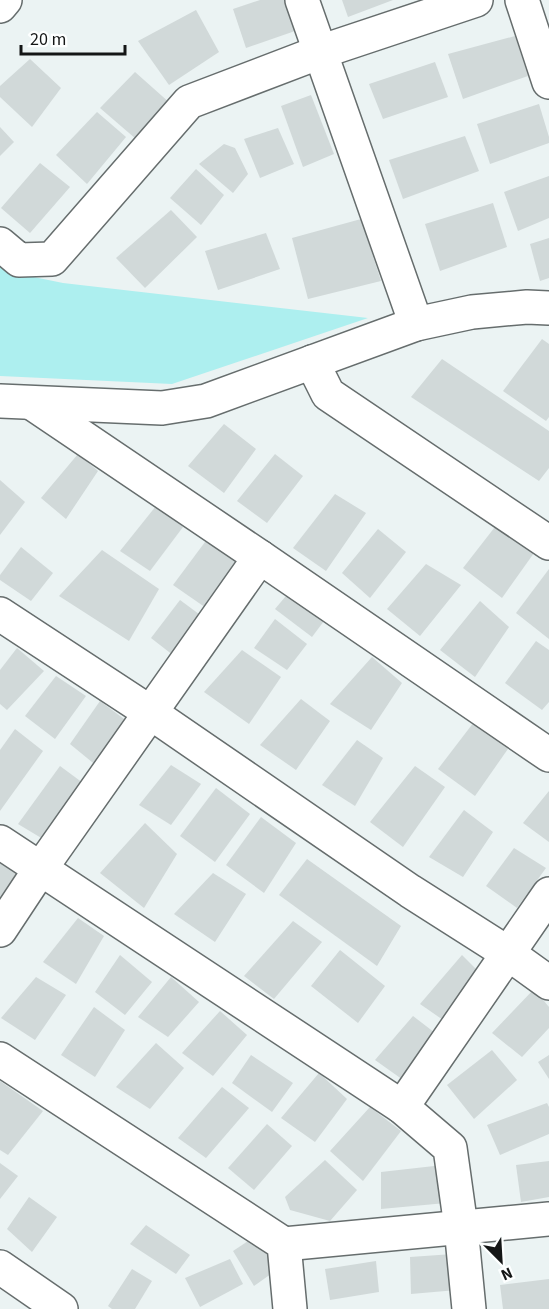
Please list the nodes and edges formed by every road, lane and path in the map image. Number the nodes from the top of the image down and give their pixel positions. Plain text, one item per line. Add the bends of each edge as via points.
1 (5, 0) edge
2 (302, 0) edge
3 (476, 0) edge
4 (522, 0) edge
5 (0, 6) edge
6 (320, 52) junction
7 (549, 82) edge
8 (0, 244) edge
9 (549, 308) edge
10 (416, 324) junction
11 (312, 362) junction
12 (0, 401) edge
13 (32, 403) junction
14 (549, 543) edge
15 (260, 557) junction
16 (0, 614) edge
17 (151, 713) junction
18 (549, 755) edge
19 (0, 842) edge
20 (41, 868) junction
21 (549, 894) edge
22 (0, 930) edge
23 (509, 954) junction
24 (549, 983) edge
25 (0, 1059) edge
26 (402, 1107) junction
27 (549, 1219) edge
28 (461, 1227) junction
29 (284, 1244) junction
30 (0, 1268) edge
31 (61, 1309) edge
32 (290, 1309) edge
33 (469, 1309) edge

1 - 5 street
2 - 6 street
3 - 6 street
4 - 7 street
6 - 8 street via 189,102 52,259 19,260
6 - 10 street
9 - 10 street via 472,312
10 - 11 street
11 - 13 street via 206,401 162,408
11 - 14 street via 328,394
12 - 13 street
13 - 15 street
15 - 17 street
15 - 18 street
16 - 17 street
17 - 20 street
17 - 23 street via 410,891
19 - 20 street
20 - 22 street
20 - 26 street
21 - 23 street
23 - 24 street
23 - 26 street
25 - 29 street
26 - 28 street via 450,1148
27 - 28 street
28 - 29 street
28 - 33 street
29 - 32 street
30 - 31 street

